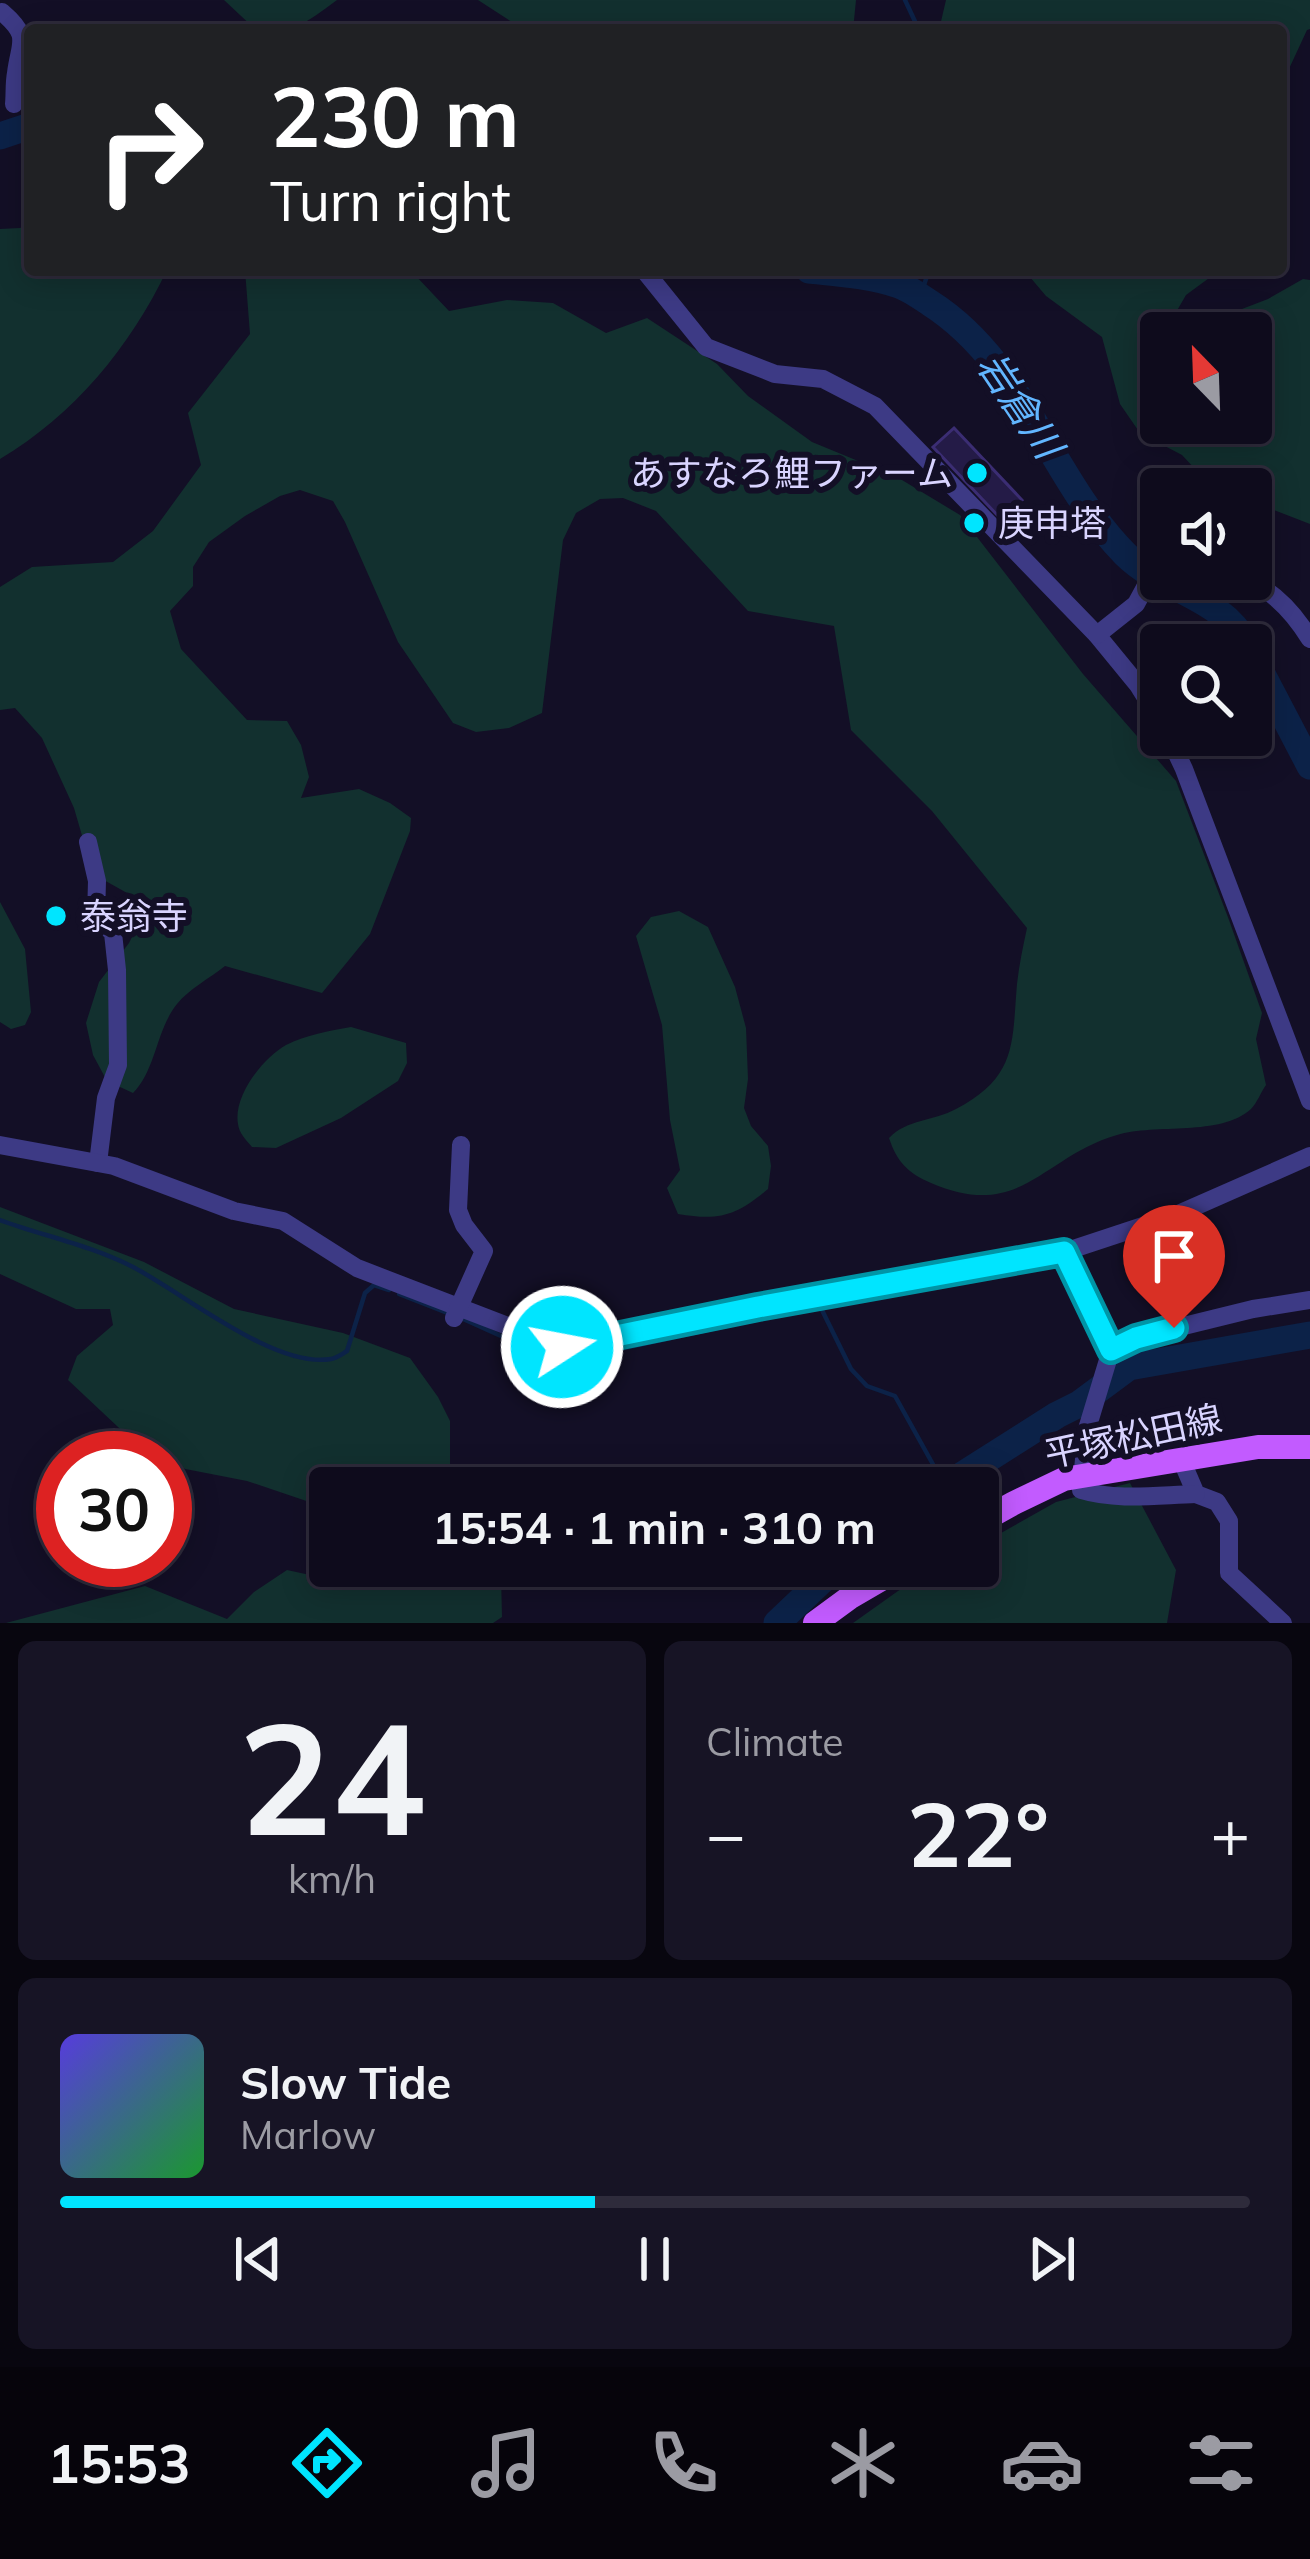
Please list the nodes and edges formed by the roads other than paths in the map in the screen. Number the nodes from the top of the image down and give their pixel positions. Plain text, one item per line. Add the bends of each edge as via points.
1 (2, 12) edge
2 (15, 111) edge
3 (649, 276) edge
4 (1272, 594) edge
5 (1140, 596) edge
6 (1096, 635) junction
7 (1310, 639) edge
8 (1140, 689) edge
9 (1178, 756) edge
10 (88, 842) dead end
11 (1310, 1101) edge
12 (0, 1145) edge
13 (461, 1145) dead end
14 (1310, 1156) edge
15 (98, 1163) junction
16 (1064, 1252) junction
17 (1310, 1300) edge
18 (456, 1313) junction
19 (1107, 1359) junction
20 (1310, 1447) edge
21 (1181, 1459) junction
22 (1083, 1476) junction
23 (1196, 1494) junction
24 (999, 1512) edge
25 (868, 1587) edge
26 (814, 1623) edge
27 (1283, 1623) edge

1 - 2 street via 20,27 24,48
3 - 6 street via 706,347 775,374 824,379 875,406
4 - 7 street
5 - 6 street
6 - 8 street
9 - 11 street
10 - 15 street via 96,916 112,933 117,970 118,1065
12 - 15 street
13 - 18 street via 458,1210 484,1251
14 - 16 street via 1176,1215
15 - 18 street via 283,1221 357,1268
16 - 18 street via 572,1346
16 - 19 street
17 - 19 street via 1136,1338
19 - 22 street
20 - 21 main road, 平塚松田線
21 - 22 main road, 平塚松田線
21 - 23 street
22 - 23 street via 1081,1490 1097,1495
22 - 24 main road, 平塚松田線
23 - 27 street via 1217,1502 1229,1521 1229,1573
25 - 26 main road

